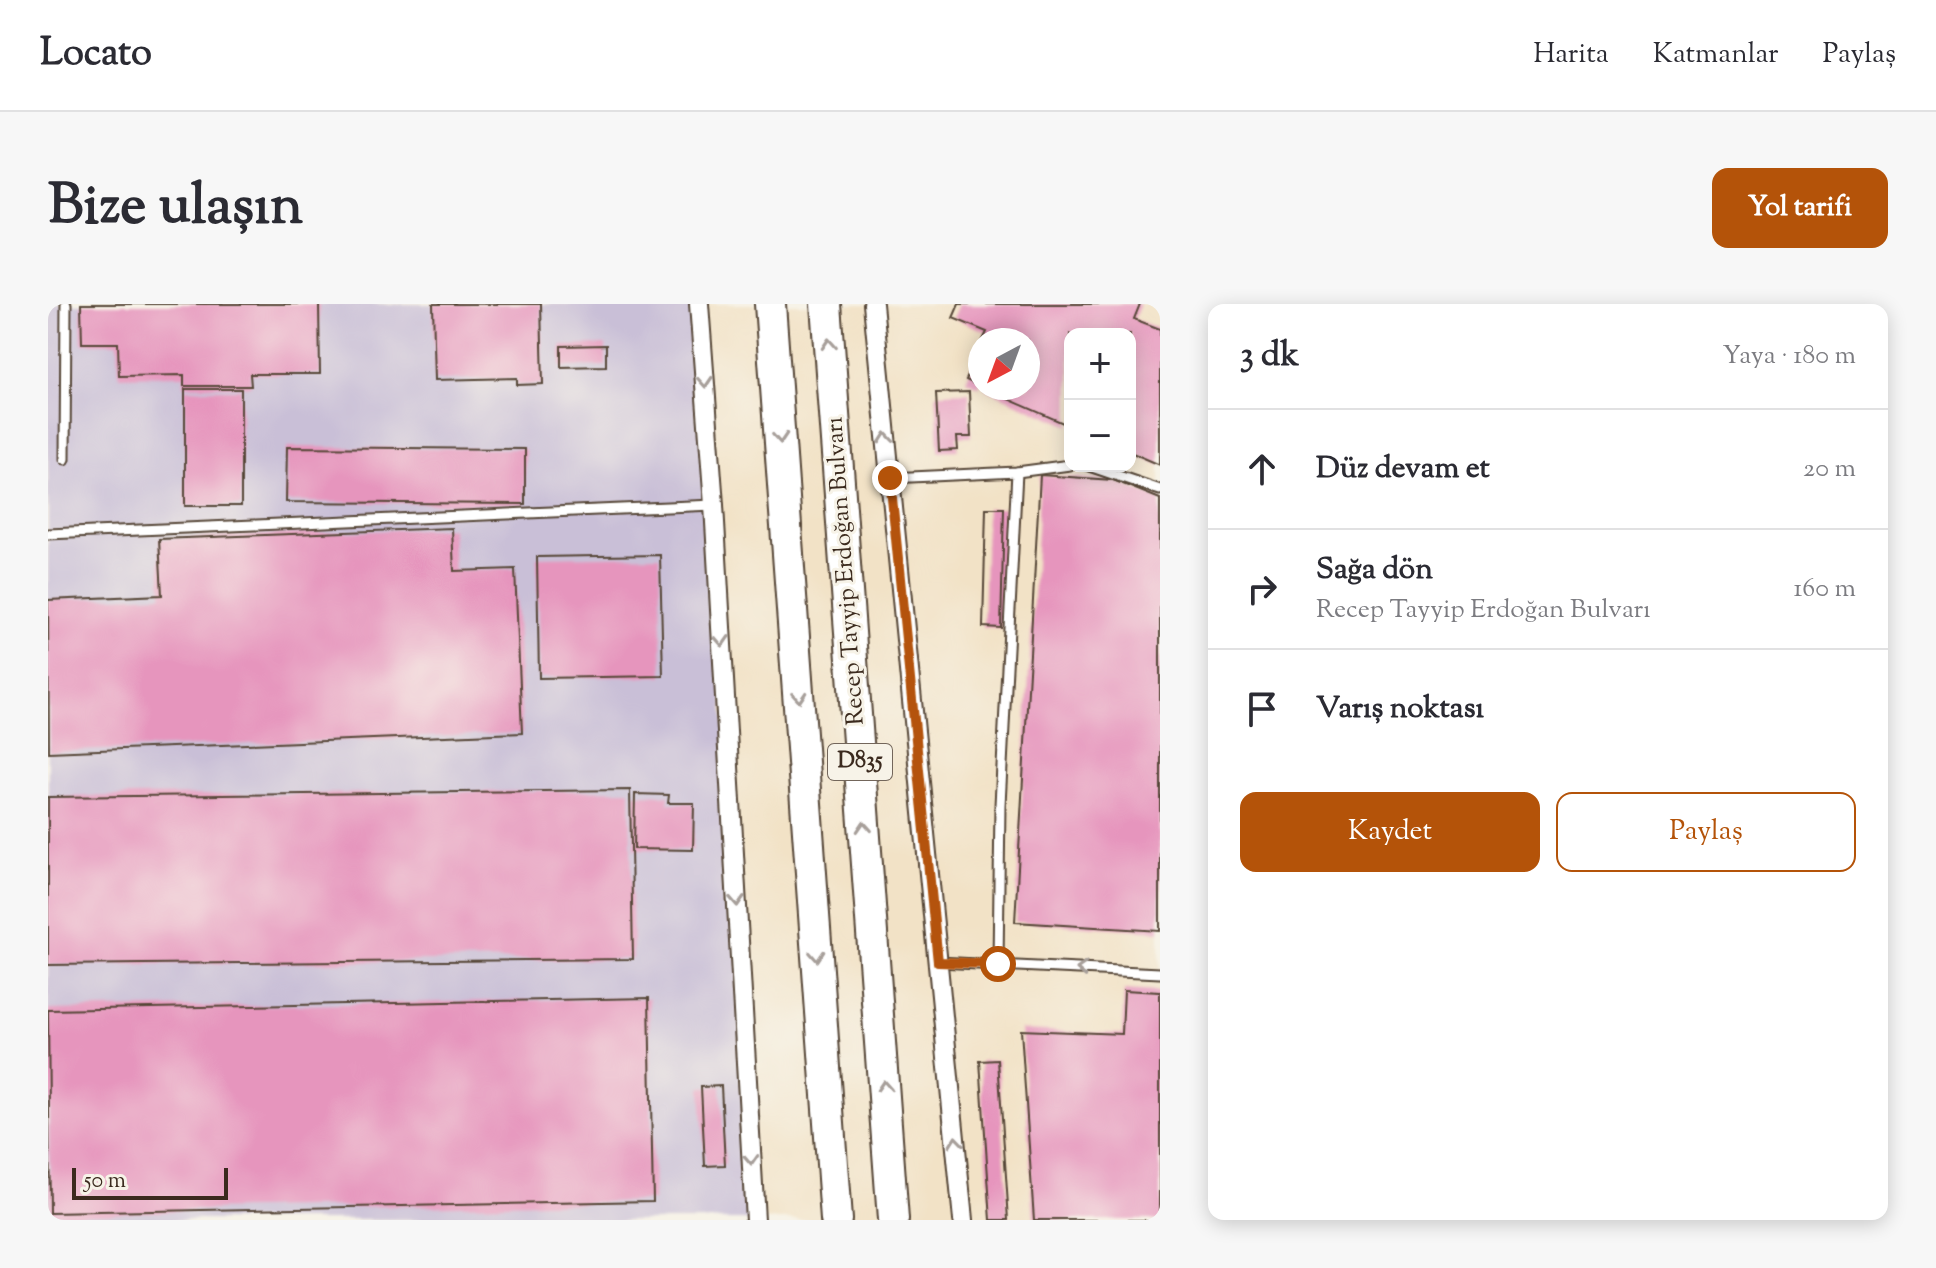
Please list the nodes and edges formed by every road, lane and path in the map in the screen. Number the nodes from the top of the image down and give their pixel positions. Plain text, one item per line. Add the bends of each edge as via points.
1 (66, 304) edge
2 (699, 304) edge
3 (770, 304) edge
4 (826, 304) edge
5 (873, 304) edge
6 (65, 459) dead end
7 (1064, 466) edge
8 (1017, 472) junction
9 (1107, 472) edge
10 (890, 478) junction
11 (1160, 490) edge
12 (714, 505) junction
13 (48, 534) edge
14 (938, 962) junction
15 (998, 964) junction
16 (1160, 973) edge
17 (755, 1220) edge
18 (836, 1220) edge
19 (893, 1220) edge
20 (963, 1220) edge

1 - 6 lane
2 -> 12 street
3 -> 18 highway, D835
19 -> 4 highway, Recep Tayyip Erdoğan Bulvarı / D835
10 -> 5 street, Recep Tayyip Erdoğan Bulvarı
7 - 8 lane
8 - 10 lane
8 - 15 lane via 1000,805
9 - 11 lane
10 - 14 street, Recep Tayyip Erdoğan Bulvarı
12 - 13 lane
12 -> 17 street
14 - 15 lane
20 -> 14 street, Recep Tayyip Erdoğan Bulvarı
16 -> 15 lane

